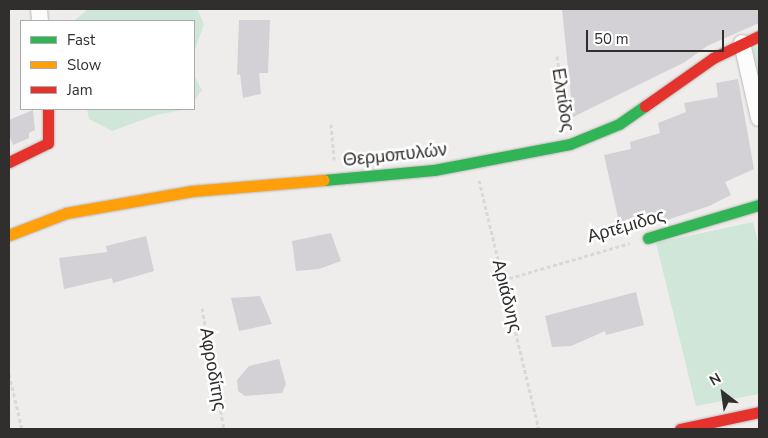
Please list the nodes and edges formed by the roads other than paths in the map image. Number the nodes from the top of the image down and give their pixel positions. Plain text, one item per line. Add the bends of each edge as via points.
1 (759, 36) edge
2 (742, 43) junction
3 (48, 110) edge
4 (759, 118) edge
5 (9, 162) edge
6 (758, 209) edge
7 (9, 235) edge
8 (648, 238) road end
9 (759, 412) edge
10 (680, 429) edge

1 - 2 street, Θερμοπυλών
2 - 4 street
2 - 7 street, Θερμοπυλών via 713,58 619,124 570,144 434,170 192,191 66,213
3 - 5 street via 48,143
6 - 8 street, Αρτέμιδος
9 - 10 street

